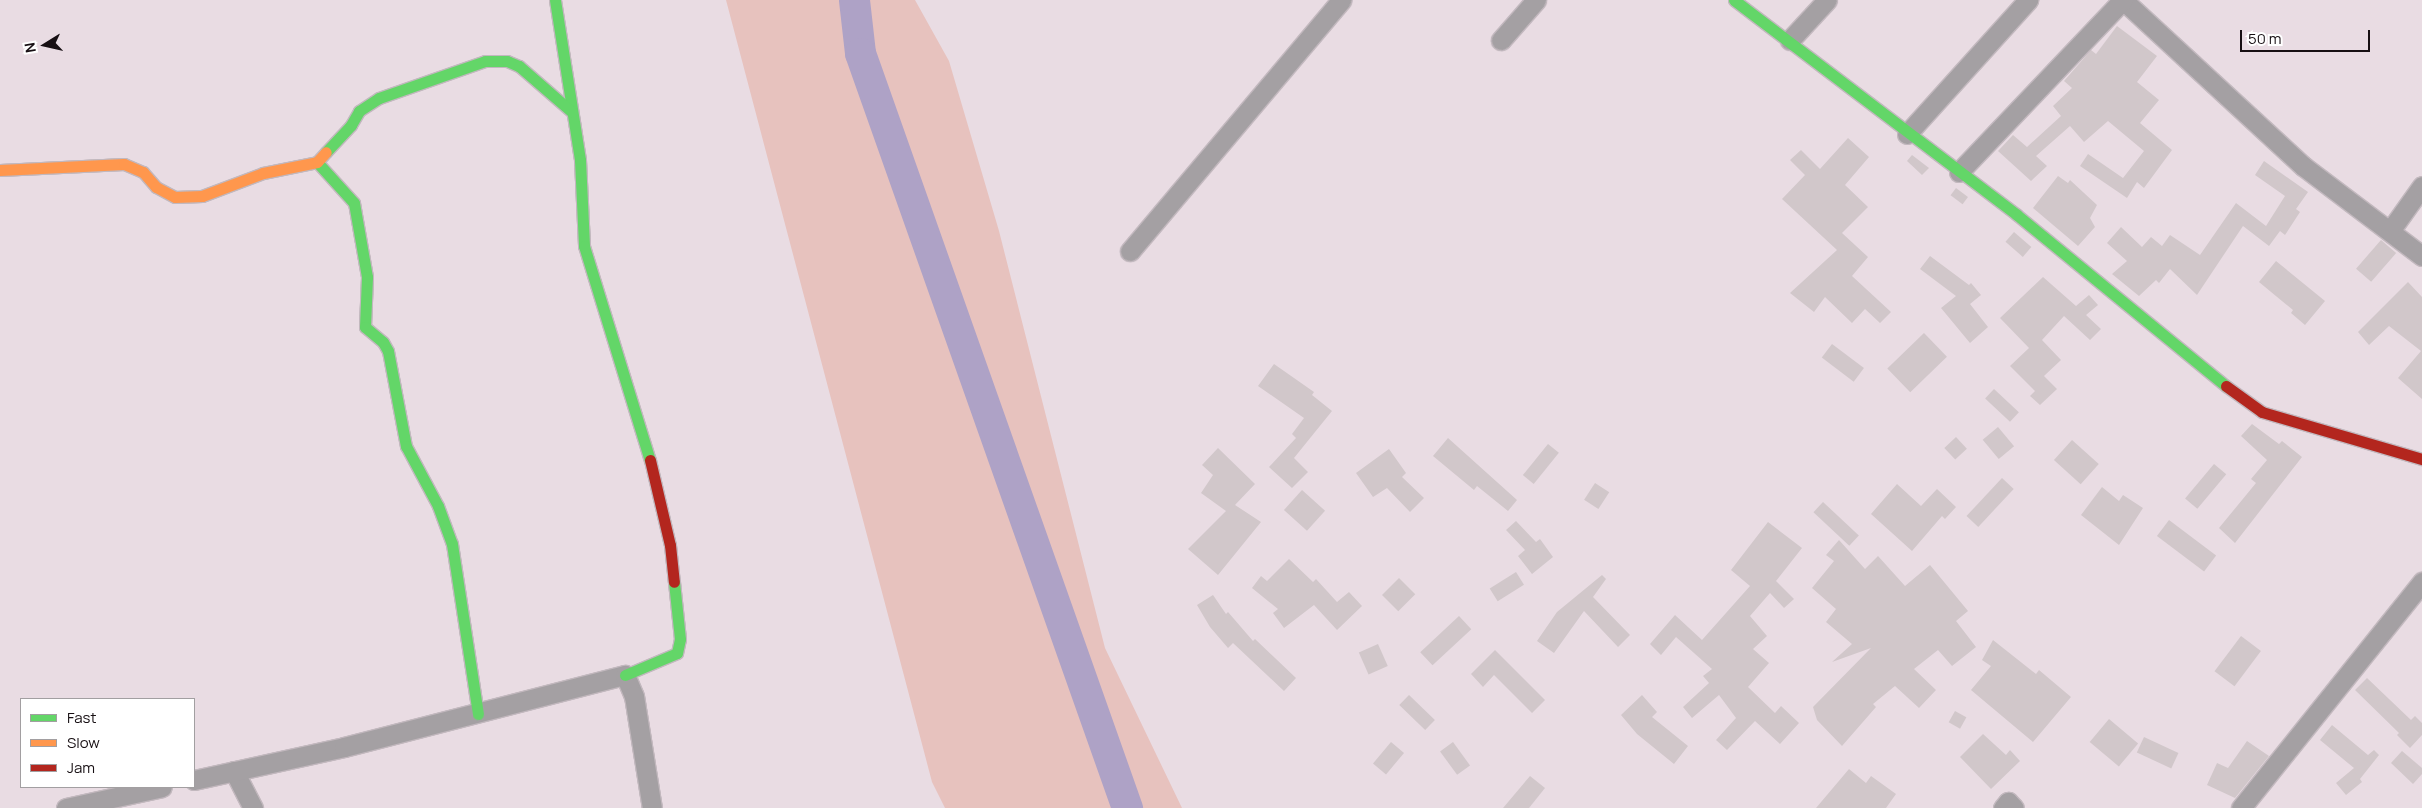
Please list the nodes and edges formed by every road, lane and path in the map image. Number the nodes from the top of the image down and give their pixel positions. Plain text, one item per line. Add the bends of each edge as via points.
1 (554, 0) edge
2 (1341, 0) edge
3 (1536, 0) edge
4 (1734, 0) edge
5 (1827, 0) edge
6 (2028, 0) edge
7 (2123, 0) edge
8 (1502, 40) dead end
9 (1790, 40) junction
10 (572, 112) junction
11 (1907, 134) junction
12 (317, 162) junction
13 (0, 170) edge
14 (1959, 172) junction
15 (2422, 186) edge
16 (2390, 231) junction
17 (1130, 251) dead end
18 (2422, 256) edge
19 (2422, 460) edge
20 (2422, 582) edge
21 (625, 675) junction
22 (478, 714) junction
23 (234, 771) junction
24 (195, 780) edge
25 (158, 788) edge
26 (70, 808) edge
27 (253, 808) edge
28 (652, 808) edge
29 (2003, 808) edge
30 (2014, 808) edge
31 (2241, 808) edge

1 - 10 street
2 - 17 street
3 - 8 street
4 - 9 street
5 - 9 street
6 - 11 street
7 - 14 street
7 - 16 street via 2303,166
9 - 11 street
10 - 12 street via 519,66 485,61 379,98 360,111
10 - 21 street via 580,160 584,246 603,314 644,434 670,545 680,639 677,653 670,658
11 - 14 street
12 - 13 street via 263,173 202,196 175,196 156,187 142,172 124,164
12 - 22 street via 354,203 366,271 365,327 383,342 388,351 406,446 438,506 452,544
14 - 19 street via 2018,215 2196,364 2262,412
15 - 16 street
16 - 18 street
20 - 31 street
21 - 22 street
21 - 28 street via 634,696
22 - 23 street
23 - 24 street
23 - 27 street
25 - 26 street
29 - 30 street via 2008,802

